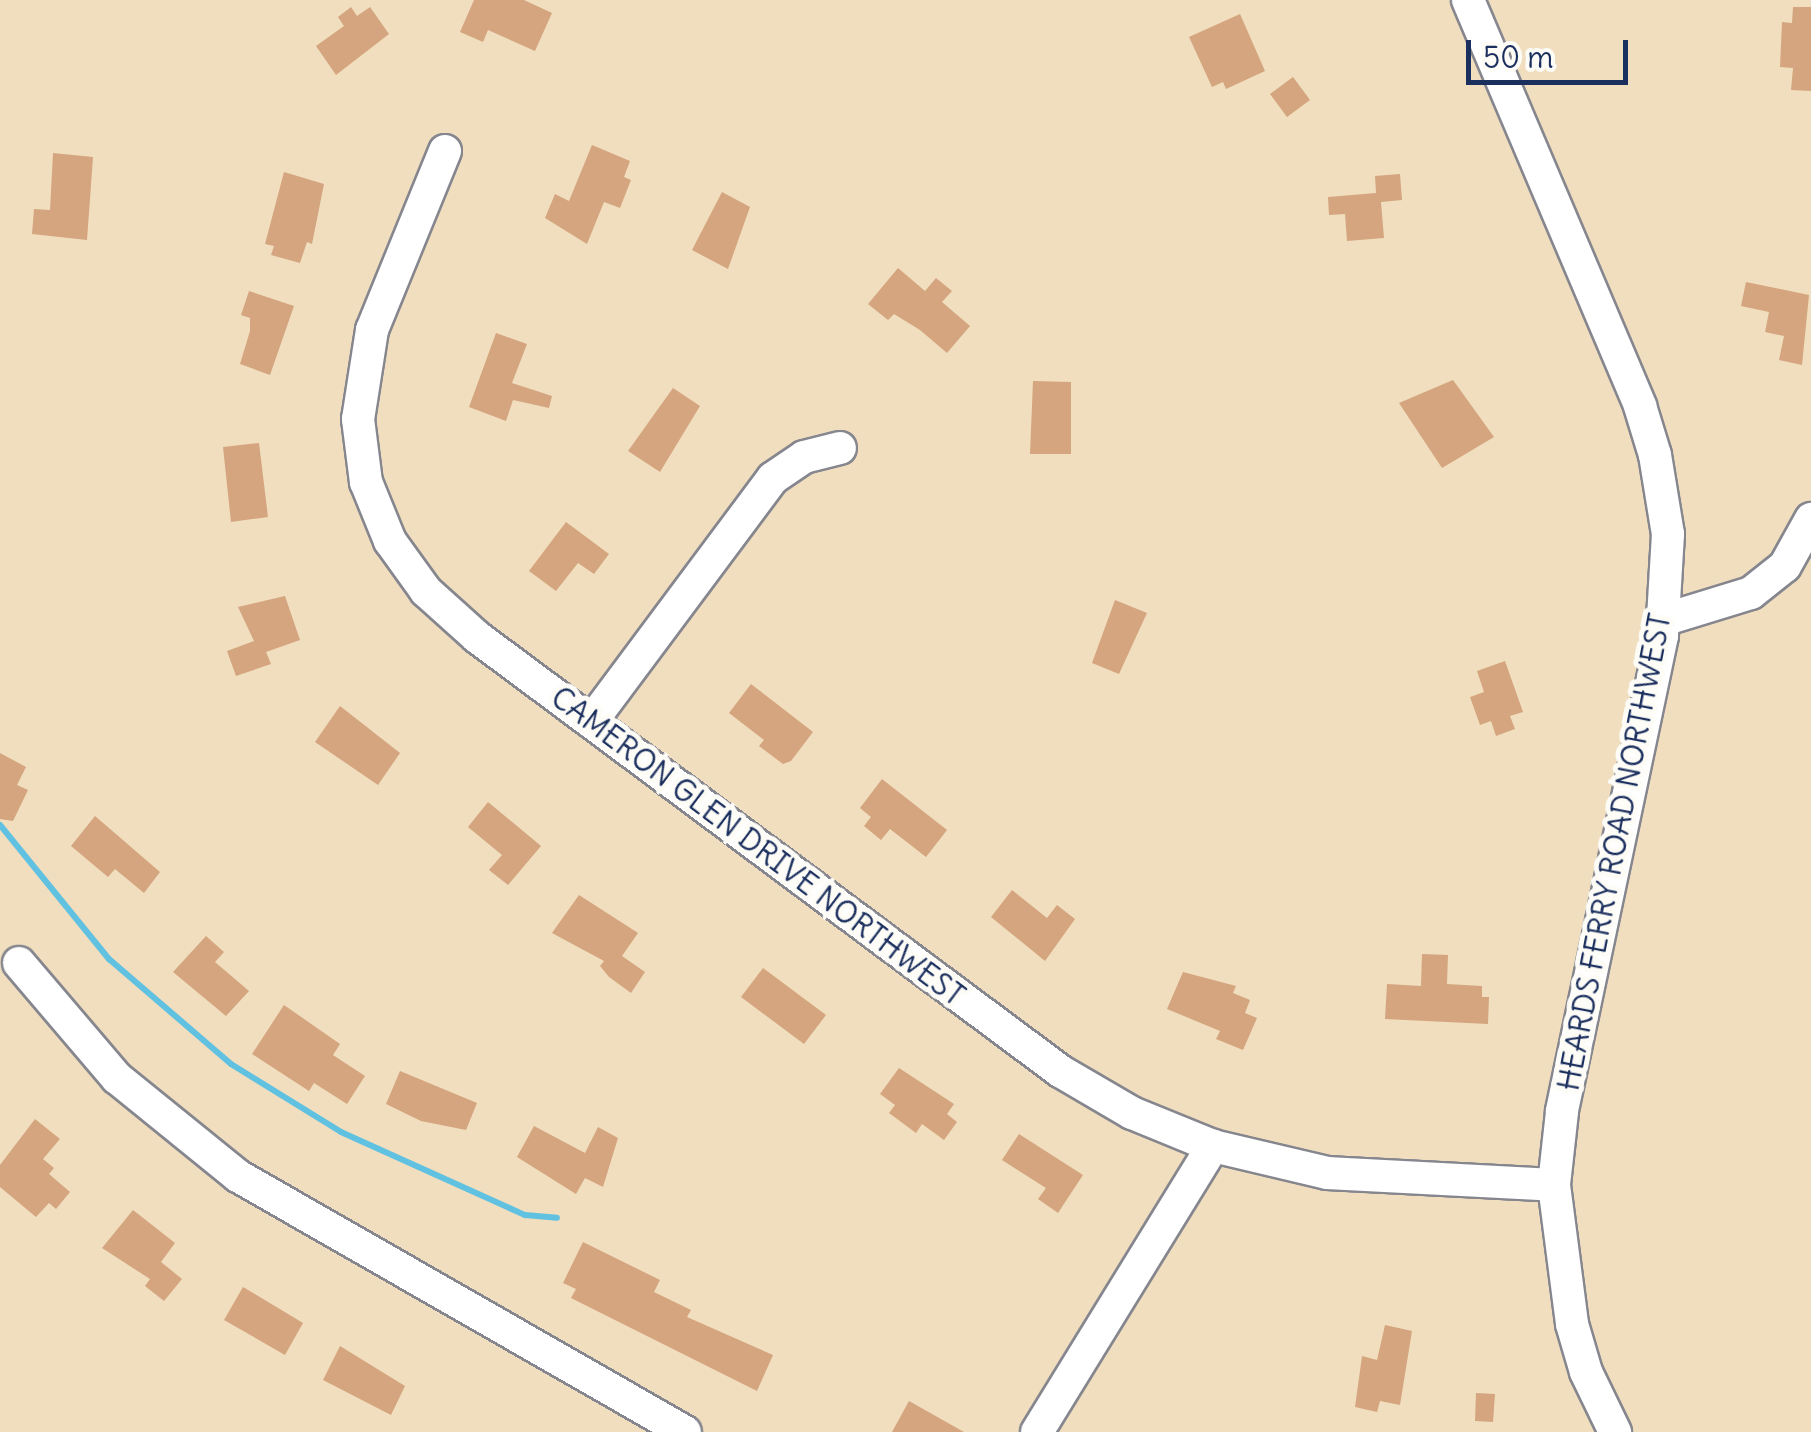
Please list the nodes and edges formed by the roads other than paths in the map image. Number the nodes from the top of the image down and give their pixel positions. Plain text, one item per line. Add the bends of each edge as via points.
1 (1468, 0) edge
2 (444, 151) dead end
3 (840, 448) dead end
4 (1811, 519) edge
5 (1663, 620) junction
6 (591, 722) junction
7 (20, 963) dead end
8 (1213, 1146) junction
9 (1554, 1184) junction
10 (686, 1432) edge
11 (1037, 1432) edge
12 (1615, 1432) edge

1 - 5 street, HEARDS FERRY ROAD NORTHWEST via 1656,455 1668,534
2 - 6 street, CAMERON GLEN DRIVE NORTHWEST via 364,356 358,419 366,482 390,541 426,591
3 - 6 street via 804,457 773,478
4 - 5 street via 1785,566 1751,593
5 - 9 street, HEARDS FERRY ROAD NORTHWEST via 1562,1112
6 - 8 street, CAMERON GLEN DRIVE NORTHWEST via 1060,1071 1132,1113
7 - 10 street via 117,1078 238,1176
8 - 9 street, CAMERON GLEN DRIVE NORTHWEST via 1327,1173
8 - 11 street
9 - 12 street, HEARDS FERRY ROAD NORTHWEST via 1572,1324

